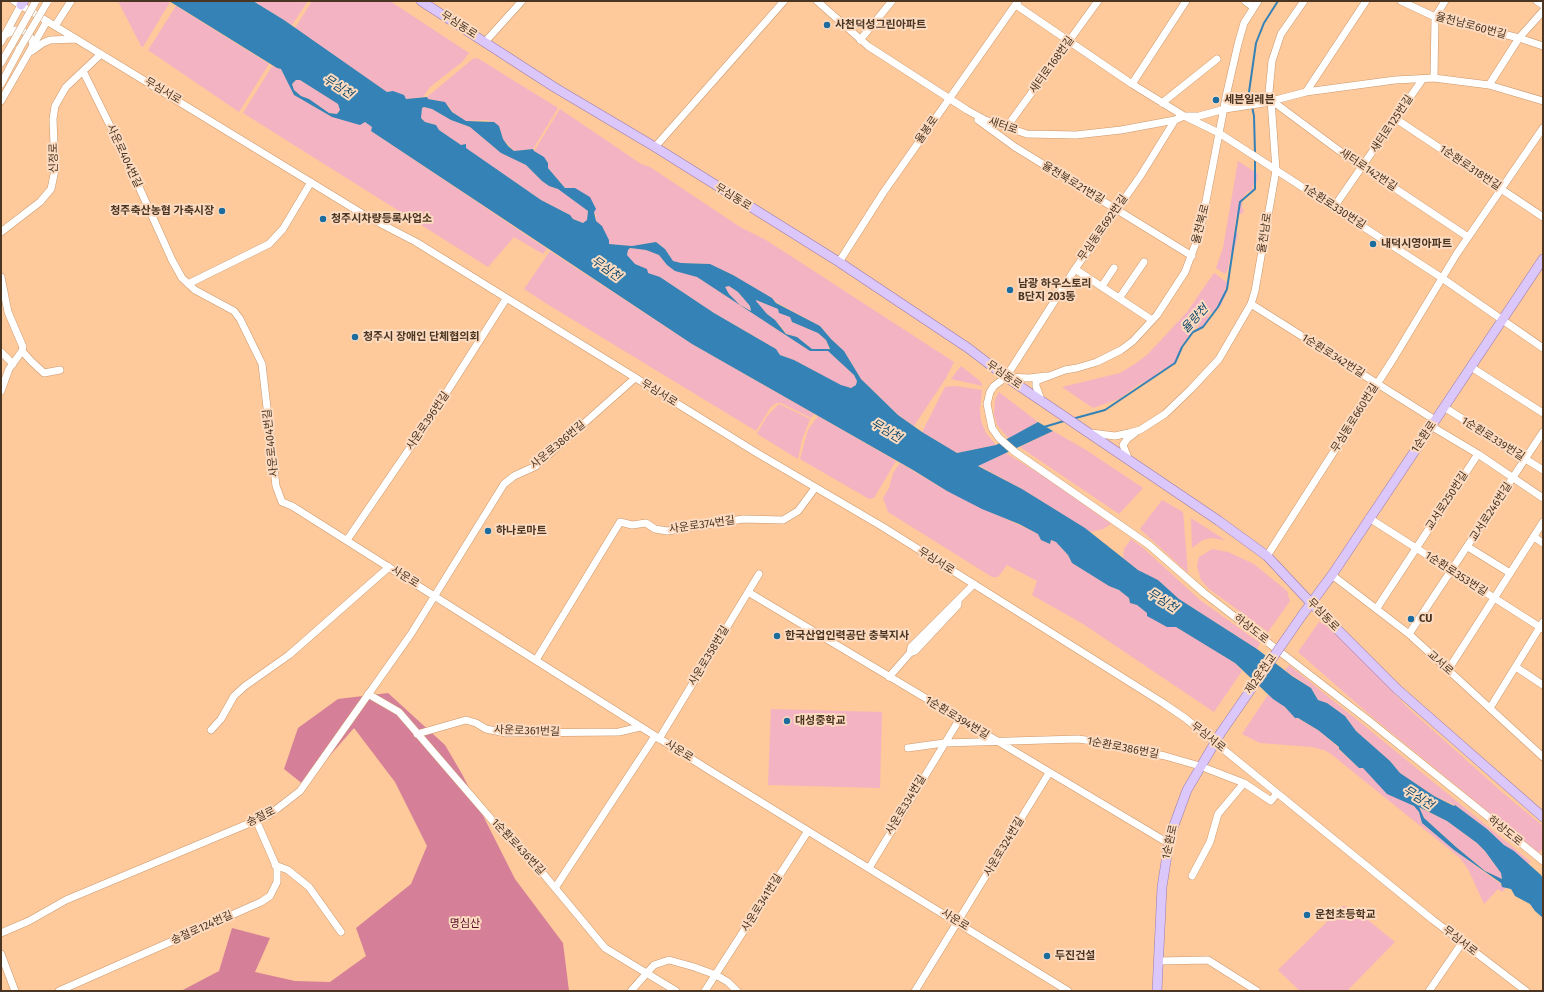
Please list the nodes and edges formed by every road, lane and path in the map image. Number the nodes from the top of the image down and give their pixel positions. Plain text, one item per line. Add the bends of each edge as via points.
1 (36, 1) edge
2 (48, 1) edge
3 (71, 1) edge
4 (421, 1) edge
5 (522, 1) edge
6 (784, 1) edge
7 (817, 1) edge
8 (892, 1) edge
9 (1098, 1) edge
10 (1186, 1) edge
11 (1245, 1) edge
12 (1258, 1) edge
13 (1304, 1) edge
14 (1366, 1) edge
15 (1401, 1) edge
16 (1445, 1) edge
17 (1537, 1) edge
18 (20, 2) edge
19 (1017, 3) edge
20 (1543, 5) edge
21 (1253, 7) junction
22 (1543, 11) edge
23 (1435, 17) junction
24 (47, 21) junction
25 (55, 26) junction
26 (5, 35) junction
27 (1519, 38) junction
28 (77, 39) junction
29 (860, 40) junction
30 (1070, 41) junction
31 (1, 42) edge
32 (485, 42) junction
33 (33, 45) junction
34 (1543, 46) edge
35 (101, 54) junction
36 (26, 57) junction
37 (1217, 59) dead end
38 (1, 63) edge
39 (83, 71) junction
40 (1434, 78) junction
41 (1422, 80) junction
42 (1, 84) edge
43 (1132, 84) junction
44 (1489, 85) junction
45 (1306, 92) junction
46 (950, 98) junction
47 (1271, 100) junction
48 (1, 101) edge
49 (1543, 101) edge
50 (1162, 102) junction
51 (959, 105) junction
52 (1225, 109) junction
53 (1184, 116) junction
54 (1396, 119) junction
55 (1175, 120) junction
56 (1006, 128) junction
57 (1543, 128) edge
58 (1023, 133) junction
59 (1219, 133) junction
60 (655, 147) junction
61 (1015, 147) junction
62 (1362, 167) junction
63 (1276, 170) junction
64 (311, 182) junction
65 (1500, 189) junction
66 (1334, 207) junction
67 (1116, 209) junction
68 (1543, 217) edge
69 (1, 232) edge
70 (1468, 237) junction
71 (1192, 256) junction
72 (839, 262) junction
73 (1144, 262) dead end
74 (1542, 265) edge
75 (1114, 268) dead end
76 (1076, 269) junction
77 (1, 277) edge
78 (1442, 278) junction
79 (188, 284) junction
80 (1102, 286) junction
81 (1120, 297) junction
82 (506, 299) junction
83 (1251, 304) junction
84 (1152, 320) junction
85 (1502, 320) junction
86 (1543, 348) edge
87 (22, 351) junction
88 (1, 352) edge
89 (13, 364) junction
90 (1471, 367) junction
91 (60, 370) dead end
92 (1046, 376) junction
93 (1006, 377) junction
94 (636, 378) junction
95 (1377, 383) junction
96 (1, 391) edge
97 (1041, 400) junction
98 (1444, 407) junction
99 (1543, 413) edge
100 (1433, 423) junction
101 (1140, 430) junction
102 (1088, 432) junction
103 (1543, 432) edge
104 (1478, 454) junction
105 (1128, 458) junction
106 (1526, 459) junction
107 (1543, 470) edge
108 (1513, 477) junction
109 (815, 488) junction
110 (1543, 498) edge
111 (292, 506) joint
112 (1370, 518) junction
113 (1543, 522) edge
114 (1534, 537) junction
115 (347, 540) junction
116 (1543, 543) edge
117 (1468, 547) junction
118 (1416, 548) junction
119 (1266, 556) junction
120 (389, 567) junction
121 (1452, 572) junction
122 (1510, 573) junction
123 (759, 574) dead end
124 (1332, 575) junction
125 (974, 584) junction
126 (748, 592) junction
127 (436, 597) junction
128 (1493, 597) junction
129 (1311, 603) junction
130 (1377, 608) junction
131 (1303, 614) joint
132 (1542, 626) edge
133 (1408, 634) junction
134 (536, 660) junction
135 (1516, 667) junction
136 (1448, 670) junction
137 (889, 677) junction
138 (1543, 685) edge
139 (368, 694) junction
140 (1490, 708) junction
141 (959, 720) junction
142 (640, 727) junction
143 (211, 730) dead end
144 (417, 734) junction
145 (657, 738) junction
146 (1217, 738) junction
147 (996, 742) junction
148 (944, 743) junction
149 (908, 748) dead end
150 (1543, 757) edge
151 (1200, 766) junction
152 (1049, 773) junction
153 (1244, 783) junction
154 (1278, 793) junction
155 (1543, 817) edge
156 (256, 820) junction
157 (808, 831) junction
158 (1168, 843) junction
159 (1543, 861) edge
160 (275, 865) junction
161 (869, 868) junction
162 (1192, 876) dead end
163 (555, 888) junction
164 (959, 922) junction
165 (1, 932) edge
166 (341, 932) dead end
167 (1462, 943) junction
168 (1, 954) edge
169 (1159, 961) junction
170 (646, 973) junction
171 (716, 975) junction
172 (15, 991) edge
173 (59, 991) edge
174 (631, 991) edge
175 (676, 991) edge
176 (705, 991) edge
177 (737, 991) edge
178 (915, 991) edge
179 (1068, 991) edge
180 (1157, 991) edge
181 (1257, 991) edge
182 (1429, 991) edge
183 (1526, 991) edge

1 - 38 street, bridge
2 - 42 street, bridge
3 - 25 street
4 - 32 main road, 무심동로
5 - 32 street
6 - 60 street
7 - 29 street, 새터로
8 - 29 street
9 - 30 street, 새터로168번길
10 - 43 street
11 - 21 street
12 - 21 street, 율천북로
13 - 47 street, 율천남로 via 1287,24 1276,46 1269,92
14 - 45 street
15 - 23 street, 율천남로60번길
16 - 23 street
17 - 20 street
18 - 24 street, 무심서로
18 - 26 street
19 - 30 street, 1순환로330번길
19 - 46 street, 율봉로
21 - 52 street, 율천북로 via 1244,23 1238,44 1226,92
22 - 27 street
23 - 27 street, 율천남로60번길
23 - 40 street
24 - 25 street, 무심서로
24 - 33 street
25 - 28 street, 무심서로
26 - 31 street
26 - 33 street via 22,30 30,36
27 - 34 street, 율천남로60번길
27 - 44 street
28 - 35 street, 무심서로
28 - 36 street via 50,40 35,48
29 - 46 street, 새터로
30 - 43 street, 1순환로330번길
30 - 56 street, 새터로168번길
32 - 60 main road, 무심동로 via 554,87
33 - 36 street
35 - 39 street
35 - 64 street, 무심서로
36 - 48 street
37 - 50 street
39 - 69 street, 신정로 via 66,87 55,106 55,170 51,189 40,202
39 - 79 street, 사운로404번길 via 172,260
40 - 41 street, 새터로
40 - 44 street, 새터로
41 - 45 street, 새터로 via 1371,82
41 - 54 street, 새터로125번길
43 - 50 street, 1순환로330번길
44 - 49 street, 새터로
45 - 47 street, 새터로
46 - 51 street, 새터로
46 - 72 street, 율봉로 via 883,193
47 - 52 street, 새터로
47 - 62 street, 새터로142번길
47 - 63 street, 율천남로
50 - 53 street, 1순환로330번길
51 - 56 street, 새터로 via 985,120
51 - 61 street, 율천북로21번길
52 - 53 street, 새터로 via 1199,116
52 - 59 street, 율천북로
53 - 55 street, 새터로
53 - 59 street, 1순환로330번길
54 - 62 street, 새터로125번길
54 - 65 street, 1순환로318번길
55 - 58 street, 새터로 via 1094,133 1054,136
55 - 67 street, 무심동로692번길 via 1141,175
56 - 58 street, 새터로
57 - 65 street, 무심동로660번길
58 - 61 street via 1013,138 1012,143
59 - 63 street, 1순환로330번길
59 - 71 street, 율천북로 via 1200,232
60 - 72 main road, 무심동로
61 - 67 street, 율천북로21번길
62 - 66 street, 새터로125번길
62 - 70 street, 새터로142번길
63 - 66 street, 1순환로330번길
63 - 83 street, 율천남로
64 - 79 street via 270,244
64 - 82 street, 무심서로 via 366,216 416,242
65 - 68 street, 1순환로318번길
65 - 70 street, 무심동로660번길
66 - 78 street, 1순환로330번길
67 - 71 street, 율천북로21번길
67 - 76 street, 무심동로692번길
70 - 78 street, 무심동로660번길
71 - 84 street, 율천북로 via 1177,285
72 - 93 main road, 무심동로 via 968,348
73 - 81 street
74 - 85 main road, 1순환로
75 - 80 street
76 - 80 street
76 - 93 street, 무심동로692번길
77 - 87 street via 8,312 21,341
78 - 85 street, 1순환로330번길
78 - 95 street, 무심동로660번길
79 - 111 street, 사운로404번길 via 206,298 234,312 257,353 264,374 276,486 282,502
80 - 81 street
81 - 84 street
82 - 94 street, 무심서로
82 - 115 street, 사운로396번길 via 427,423
83 - 95 street, 1순환로342번길
83 - 101 street, 율천남로 via 1219,359 1207,373 1164,414
84 - 92 street, 율천북로 via 1133,341 1111,356 1087,366
85 - 86 street, 1순환로330번길
85 - 90 main road, 1순환로
87 - 89 street
87 - 91 street via 44,373
88 - 89 street
89 - 96 street via 3,381
90 - 98 main road, 1순환로
90 - 99 street
92 - 93 street, 율천북로
92 - 97 street via 1036,381
93 - 97 main road, 무심동로
93 - 159 street, 하상도로 via 994,386 987,404 992,428 999,438 1015,452 1149,545 1204,593 1368,720
94 - 109 street, 무심서로
94 - 127 street, 사운로386번길 via 536,466 514,476 504,484
95 - 100 street, 1순환로342번길
95 - 119 street, 무심동로660번길
97 - 102 main road, 무심동로
98 - 100 main road, 1순환로
98 - 106 street, 1순환로339번길
100 - 104 street, 1순환로342번길
100 - 112 main road, 1순환로
101 - 102 street via 1115,436
101 - 105 street via 1125,442 1124,451
102 - 105 main road, 무심동로
103 - 106 street, 교서로246번길
104 - 108 street, 1순환로342번길
104 - 118 street, 교서로250번길
105 - 119 main road, 무심동로
106 - 107 street, 1순환로339번길
106 - 108 street, 교서로246번길
108 - 110 street, 1순환로342번길
108 - 117 street, 교서로246번길
109 - 125 street, 무심서로
109 - 134 street, 사운로374번길 via 798,511 783,520 743,519 667,531 655,529 646,523 632,525 620,522
111 - 115 street, 사운로
112 - 118 street, 1순환로353번길
112 - 124 main road, 1순환로
113 - 114 street
114 - 116 street
114 - 122 street
115 - 120 street, 사운로
117 - 121 street, 교서로246번길
117 - 122 street, 교서로246번길
118 - 121 street, 1순환로353번길
118 - 130 street, 교서로250번길
119 - 129 main road, 무심동로
120 - 127 street, 사운로
120 - 143 street via 289,655 234,696 221,719
121 - 128 street, 1순환로353번길
121 - 133 street, 교서로246번길
122 - 128 street
123 - 126 street, 사운로358번길
124 - 129 main road, 1순환로
124 - 130 street, 교서로
125 - 137 street via 911,647 910,652
125 - 146 street, 무심서로
126 - 137 street, 1순환로394번길
126 - 145 street, 사운로358번길
127 - 134 street, 사운로
127 - 139 street, 송절로
128 - 132 street, 1순환로353번길
128 - 136 street
129 - 131 main road, 1순환로
129 - 155 main road, 무심동로 via 1397,690
130 - 133 street, 교서로
131 - 146 main road, 제2운천교, bridge
132 - 135 street
133 - 136 street, 교서로
134 - 142 street, 사운로
135 - 138 street
135 - 140 street
136 - 140 street, 교서로
137 - 141 street, 1순환로394번길
139 - 144 street, 1순환로436번길 via 399,712
139 - 156 street, 송절로 via 300,791 269,815
140 - 150 street, 교서로
141 - 147 street, 1순환로394번길
141 - 148 street, 사운로334번길
142 - 144 street, 사운로361번길 via 619,732 506,732 486,729 466,720
142 - 145 street, 사운로
144 - 163 street, 1순환로436번길
145 - 157 street, 사운로
145 - 163 street, 사운로358번길
146 - 151 main road, 1순환로
146 - 154 street, 무심서로
147 - 148 street, 1순환로386번길
147 - 151 street, 1순환로386번길 via 1078,739 1165,756
147 - 152 street, 1순환로394번길
148 - 149 street
148 - 161 street, 사운로334번길
151 - 153 street, 1순환로386번길
151 - 158 main road, 1순환로 via 1187,790
152 - 158 street, 1순환로394번길
152 - 164 street, 사운로324번길
153 - 154 street, 1순환로386번길 via 1271,801
153 - 162 street via 1218,814 1210,842
154 - 167 street, 무심서로
156 - 160 street, 송절로124번길
156 - 165 street, 송절로 via 66,900 28,921
157 - 161 street, 사운로
157 - 171 street, 사운로341번길
158 - 169 main road, 1순환로 via 1162,887
160 - 166 street via 288,870 309,887
160 - 173 street, 송절로124번길 via 275,889 261,902
161 - 164 street, 사운로
163 - 170 street, 1순환로436번길 via 605,948
164 - 178 street, 사운로324번길
164 - 179 street, 사운로
167 - 182 street
167 - 183 street, 무심서로
168 - 172 street
169 - 180 main road, 1순환로
169 - 181 street via 1208,960
170 - 171 street via 654,965 669,960
170 - 174 street
170 - 175 street, 1순환로436번길
171 - 176 street
171 - 177 street

